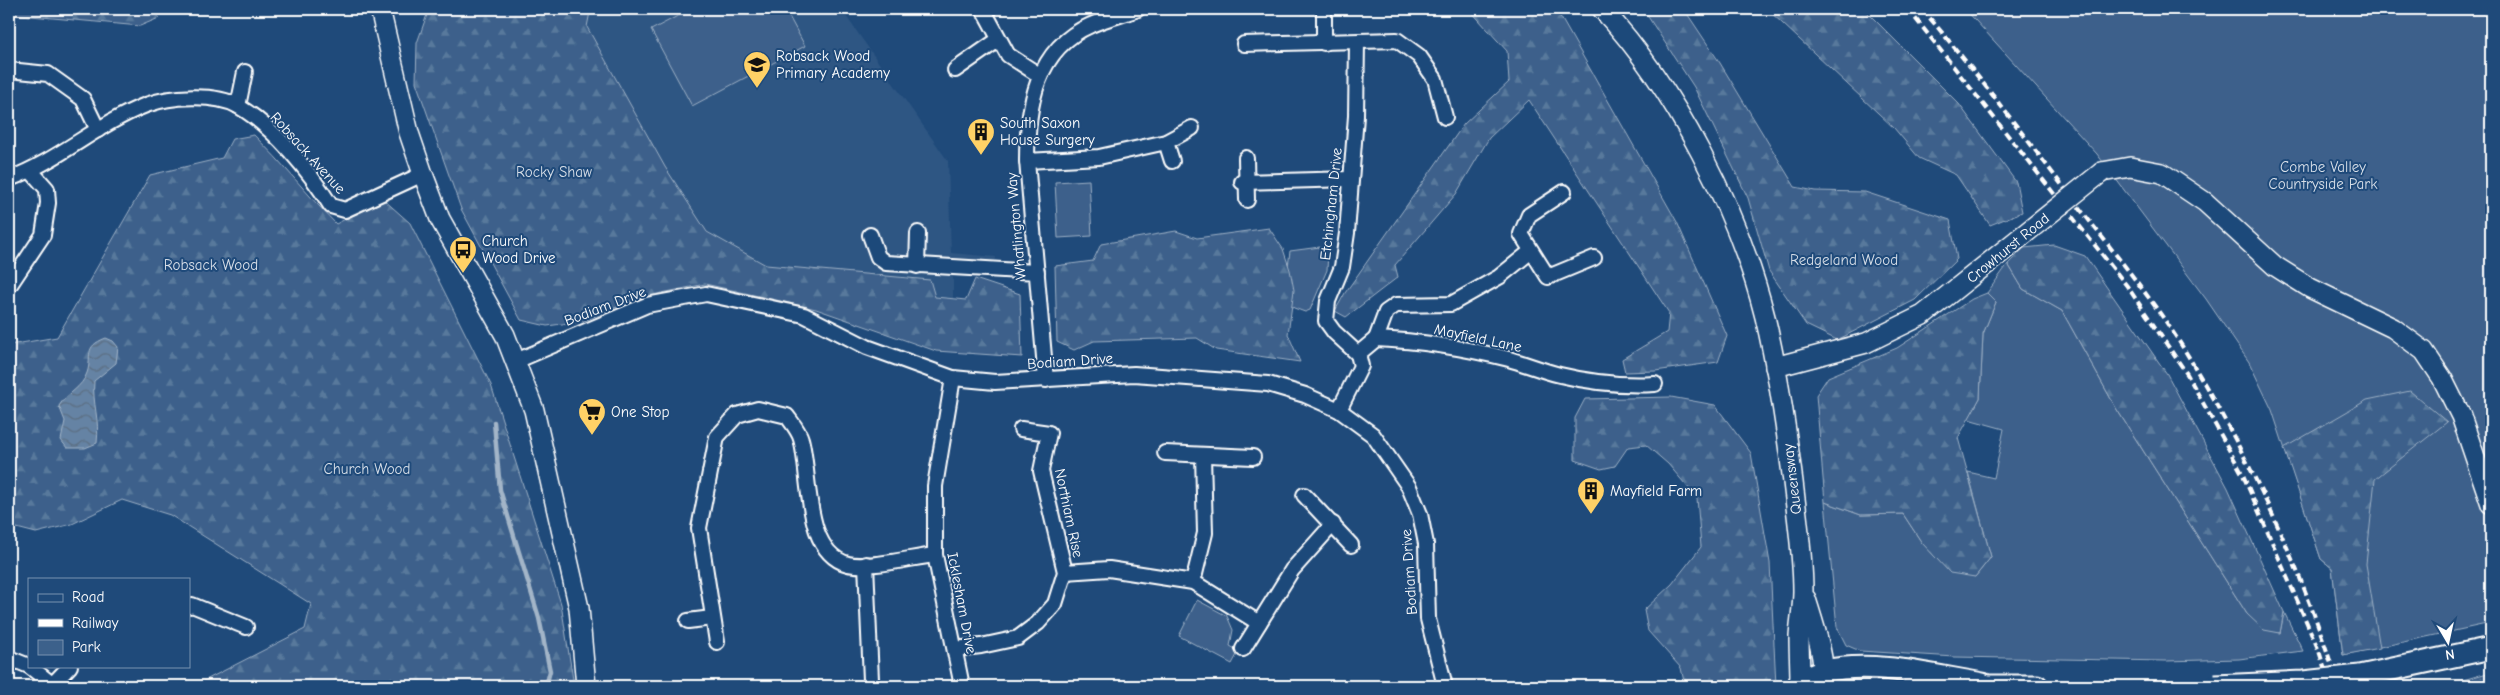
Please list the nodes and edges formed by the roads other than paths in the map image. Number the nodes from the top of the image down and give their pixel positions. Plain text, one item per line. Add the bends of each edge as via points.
1 (380, 9) edge
2 (983, 9) edge
3 (1138, 9) edge
4 (1324, 9) edge
5 (1602, 9) edge
6 (998, 40) junction
7 (1357, 42) junction
8 (1324, 43) junction
9 (1244, 44) dead end
10 (9, 70) edge
11 (955, 70) dead end
12 (245, 72) dead end
13 (1039, 75) junction
14 (238, 106) junction
15 (1445, 117) dead end
16 (1192, 128) dead end
17 (98, 130) junction
18 (1166, 142) junction
19 (1246, 158) dead end
20 (1027, 161) junction
21 (1172, 161) dead end
22 (31, 171) junction
23 (423, 174) junction
24 (9, 179) edge
25 (1350, 179) junction
26 (1244, 182) junction
27 (1564, 192) dead end
28 (1247, 200) dead end
29 (918, 233) dead end
30 (870, 235) dead end
31 (1530, 252) junction
32 (1594, 258) dead end
33 (917, 266) junction
34 (1037, 272) junction
35 (9, 286) edge
36 (1376, 339) junction
37 (1358, 354) junction
38 (516, 361) junction
39 (1775, 367) junction
40 (953, 378) junction
41 (1046, 380) junction
42 (1656, 384) dead end
43 (1339, 410) junction
44 (1021, 429) dead end
45 (1165, 453) dead end
46 (1203, 455) junction
47 (1253, 457) dead end
48 (1304, 495) dead end
49 (2491, 504) edge
50 (1333, 524) junction
51 (1351, 546) dead end
52 (936, 555) junction
53 (866, 564) junction
54 (1065, 572) junction
55 (1193, 582) junction
56 (1803, 591) junction
57 (190, 606) edge
58 (712, 618) junction
59 (688, 621) dead end
60 (1259, 623) junction
61 (246, 627) dead end
62 (717, 642) dead end
63 (2491, 648) edge
64 (954, 649) junction
65 (1243, 649) dead end
66 (9, 658) edge
67 (28, 666) edge
68 (31, 668) edge
69 (68, 668) edge
70 (871, 680) dead end
71 (1812, 682) edge
72 (1973, 685) edge
73 (52, 686) edge
74 (586, 686) edge
75 (962, 686) edge
76 (1445, 686) edge
77 (2037, 686) edge
78 (2215, 686) edge

1 - 23 street via 409,133
2 - 6 street
3 - 13 street, Whatlington Way via 1090,25 1066,40
4 - 8 street
5 - 39 street via 1648,67 1684,123 1710,173 1754,281
6 - 11 street
6 - 13 street via 1008,55
7 - 8 street
7 - 15 street via 1397,40 1419,56 1435,79
7 - 25 street, Etchingham Drive via 1356,116
8 - 9 street
10 - 17 street via 48,74 83,99
12 - 14 street
13 - 20 street, Whatlington Way via 1031,102
14 - 17 street, Robsack Avenue via 196,95 147,105
14 - 23 street, Robsack Avenue via 273,134 317,183 331,206 346,210
16 - 18 street
17 - 22 street, Robsack Avenue
18 - 20 street via 1099,157
18 - 21 street
19 - 26 street
20 - 34 street, Whatlington Way
22 - 24 street, Robsack Avenue
22 - 35 street via 47,189 43,235
23 - 38 street via 440,219 491,308
25 - 26 street
25 - 37 street, Etchingham Drive via 1342,266 1328,301 1326,321
26 - 28 street
27 - 31 street via 1529,215 1521,234
29 - 33 street
30 - 33 street via 878,257 886,263
31 - 32 street via 1548,277
31 - 36 street via 1499,277 1451,304 1396,305 1386,312
33 - 34 street
34 - 41 street, Whatlington Way
36 - 37 street
36 - 42 street, Mayfield Lane via 1452,346 1560,375 1622,386
37 - 43 street via 1361,366
38 - 40 street, Bodiam Drive via 647,305 706,294 804,315 867,347
38 - 74 street via 534,410 579,608
39 - 49 street, Crowhurst Road, bridge via 1866,342 1923,315 2102,172 2130,167 2162,173 2205,202 2276,266 2310,288 2393,328 2424,351 2461,416
39 - 56 street, Queensway via 1788,444
40 - 41 street, Bodiam Drive via 995,382
40 - 52 street, Icklesham Drive via 935,486
41 - 43 street, Bodiam Drive via 1134,374 1268,384 1304,394
43 - 76 street, Bodiam Drive via 1373,435 1409,487 1420,514 1426,544 1428,619
44 - 54 street, Northiam Rise via 1051,427 1042,471
45 - 46 street
46 - 47 street
46 - 55 street via 1205,533
48 - 50 street
50 - 51 street
50 - 60 street via 1292,570
52 - 53 street
52 - 64 street, Icklesham Drive
53 - 58 street via 849,564 831,556 817,534 801,437 787,416 758,410 737,415 717,437 700,528
53 - 70 street
54 - 55 street via 1108,569
54 - 64 street, Northiam Rise via 1055,604 1018,638
55 - 60 street
56 - 71 street, Queensway via 1799,637
56 - 71 street, Queensway via 1819,640
57 - 61 street
58 - 59 street
58 - 62 street
60 - 65 street
63 - 78 main road, bridge via 2360,676
64 - 75 street, Icklesham Drive
66 - 67 street
68 - 73 street
69 - 73 street
71 - 72 main road via 1873,667
72 - 77 main road

